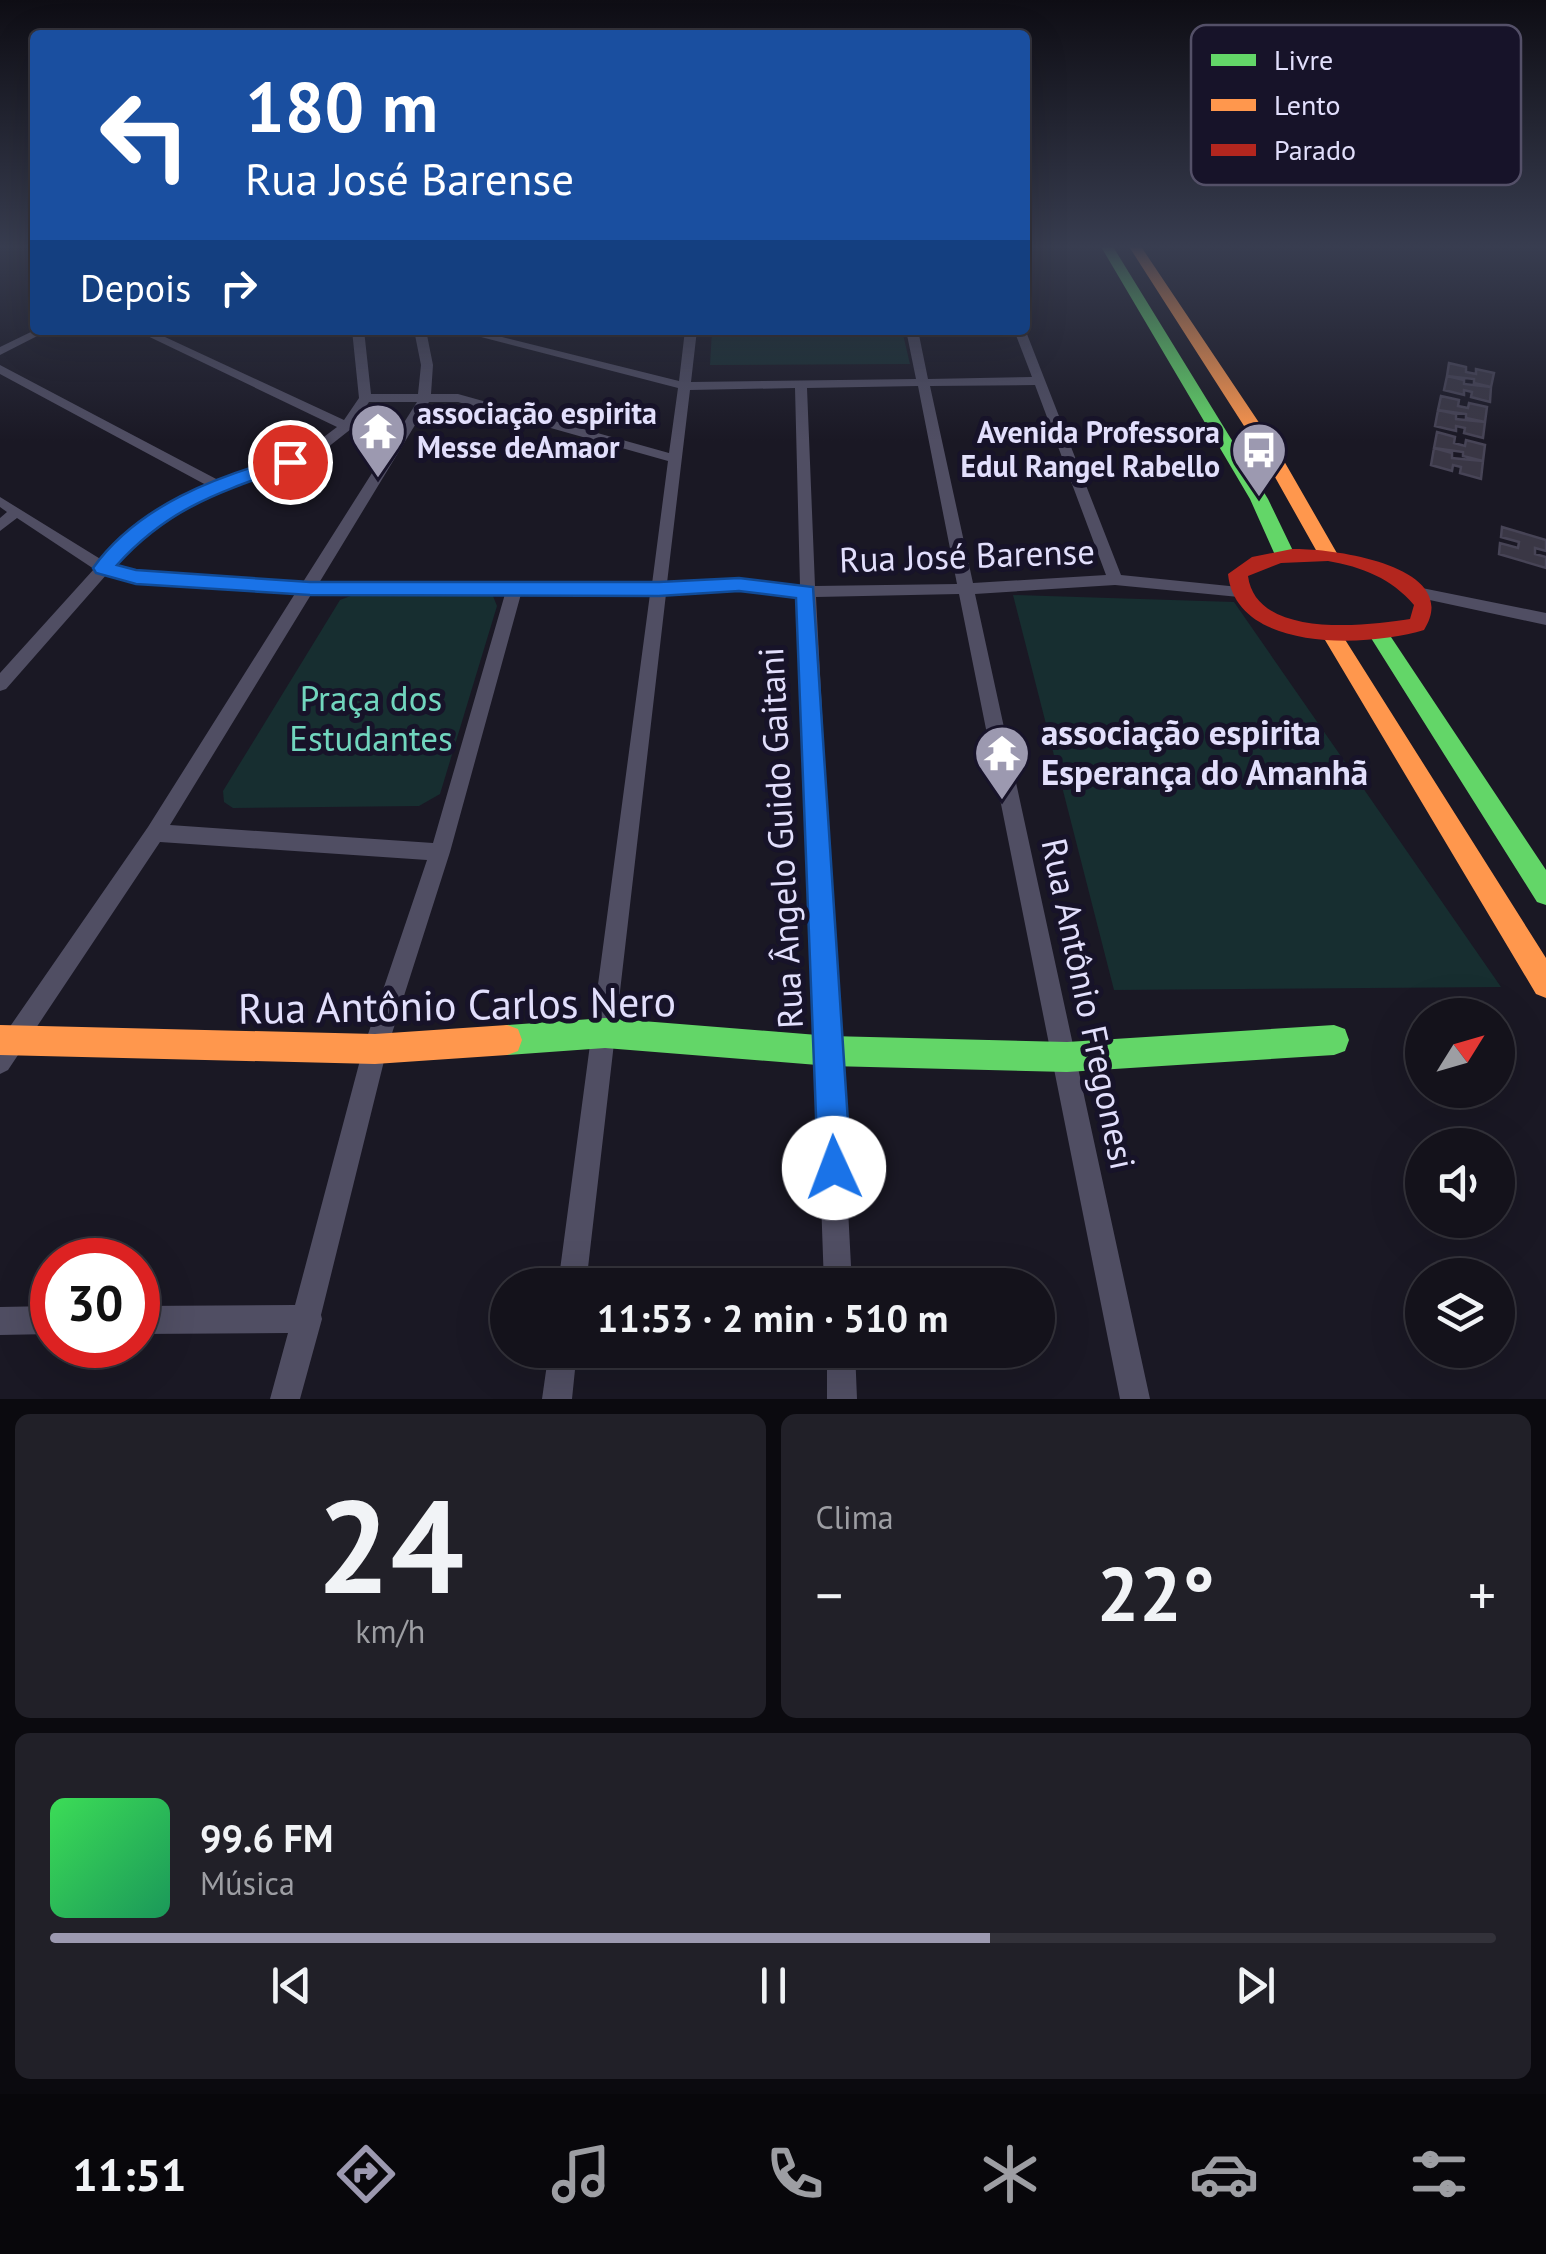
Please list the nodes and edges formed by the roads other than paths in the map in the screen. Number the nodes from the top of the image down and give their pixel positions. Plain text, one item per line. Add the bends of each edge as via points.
1 (1144, 310) edge
2 (1181, 312) joint
3 (1148, 317) junction
4 (33, 335) edge
5 (152, 335) edge
6 (359, 335) edge
7 (421, 335) edge
8 (480, 335) edge
9 (690, 335) edge
10 (913, 335) edge
11 (1022, 335) edge
12 (0, 352) edge
13 (0, 368) edge
14 (923, 381) junction
15 (1040, 381) junction
16 (684, 386) junction
17 (801, 386) junction
18 (365, 398) junction
19 (424, 400) junction
20 (346, 426) junction
21 (672, 458) junction
22 (220, 486) junction
23 (0, 501) edge
24 (16, 511) junction
25 (0, 526) edge
26 (1286, 555) junction
27 (1328, 555) junction
28 (103, 568) junction
29 (1115, 580) junction
30 (310, 588) junction
31 (514, 588) junction
32 (659, 589) junction
33 (964, 590) junction
34 (806, 592) junction
35 (1239, 592) junction
36 (1417, 592) junction
37 (1546, 619) edge
38 (1378, 633) junction
39 (1332, 634) junction
40 (0, 684) edge
41 (154, 833) junction
42 (440, 852) junction
43 (1546, 893) edge
44 (1546, 984) edge
45 (606, 1033) junction
46 (7, 1040) edge
47 (1334, 1040) dead end
48 (375, 1048) junction
49 (830, 1052) junction
50 (1067, 1057) junction
51 (0, 1062) edge
52 (574, 1268) edge
53 (837, 1268) edge
54 (308, 1319) junction
55 (30, 1320) edge
56 (160, 1320) edge
57 (0, 1321) edge
58 (561, 1368) edge
59 (841, 1368) edge
60 (285, 1399) edge
61 (557, 1399) edge
62 (842, 1399) edge
63 (1135, 1399) edge

1 - 3 main road
2 - 3 main road via 1168,320
2 - 27 main road
3 - 26 main road
4 - 12 street
5 - 20 street
6 - 18 street
7 - 19 street
8 - 16 street
9 - 16 street
10 - 14 street, Rua Antônio Fregonesi
11 - 15 street
13 - 22 street
14 - 15 street
14 - 17 street
14 - 33 street, Rua Antônio Fregonesi
15 - 29 street
16 - 17 street
16 - 21 street
17 - 34 street, Rua Ângelo Guido Gaitani
18 - 19 street
18 - 20 street
19 - 21 street via 458,398
19 - 30 street
20 - 22 street via 312,452
21 - 32 street
22 - 28 street via 162,512
23 - 24 street, Rua José Barense
24 - 25 street
24 - 28 street, Rua José Barense
26 - 27 main road
26 - 35 main road via 1248,563 1238,574
27 - 36 main road via 1364,560
28 - 30 street, Rua José Barense via 136,577
28 - 40 street
29 - 33 street, Rua José Barense
29 - 35 street, Rua José Barense
30 - 31 street, Rua José Barense
30 - 41 street
31 - 32 street, Rua José Barense
31 - 42 street
32 - 34 street, Rua José Barense via 739,584
32 - 45 street
33 - 34 street, Rua José Barense
33 - 50 street, Rua Antônio Fregonesi
34 - 49 street, Rua Ângelo Guido Gaitani
35 - 39 main road via 1283,624
36 - 37 street
36 - 38 main road via 1424,614 1417,624
38 - 39 main road
38 - 43 main road
39 - 44 main road
41 - 42 street
41 - 46 street
42 - 48 street
45 - 48 main road, Rua Antônio Carlos Nero
45 - 49 main road, Rua Antônio Carlos Nero
45 - 52 street
46 - 48 main road, Rua Antônio Carlos Nero
46 - 51 street
47 - 50 main road, Rua Antônio Carlos Nero
48 - 54 street
49 - 50 main road, Rua Antônio Carlos Nero
49 - 53 street, Rua Ângelo Guido Gaitani
50 - 63 street, Rua Antônio Fregonesi
54 - 56 street
54 - 60 street
55 - 57 street
58 - 61 street
59 - 62 street

